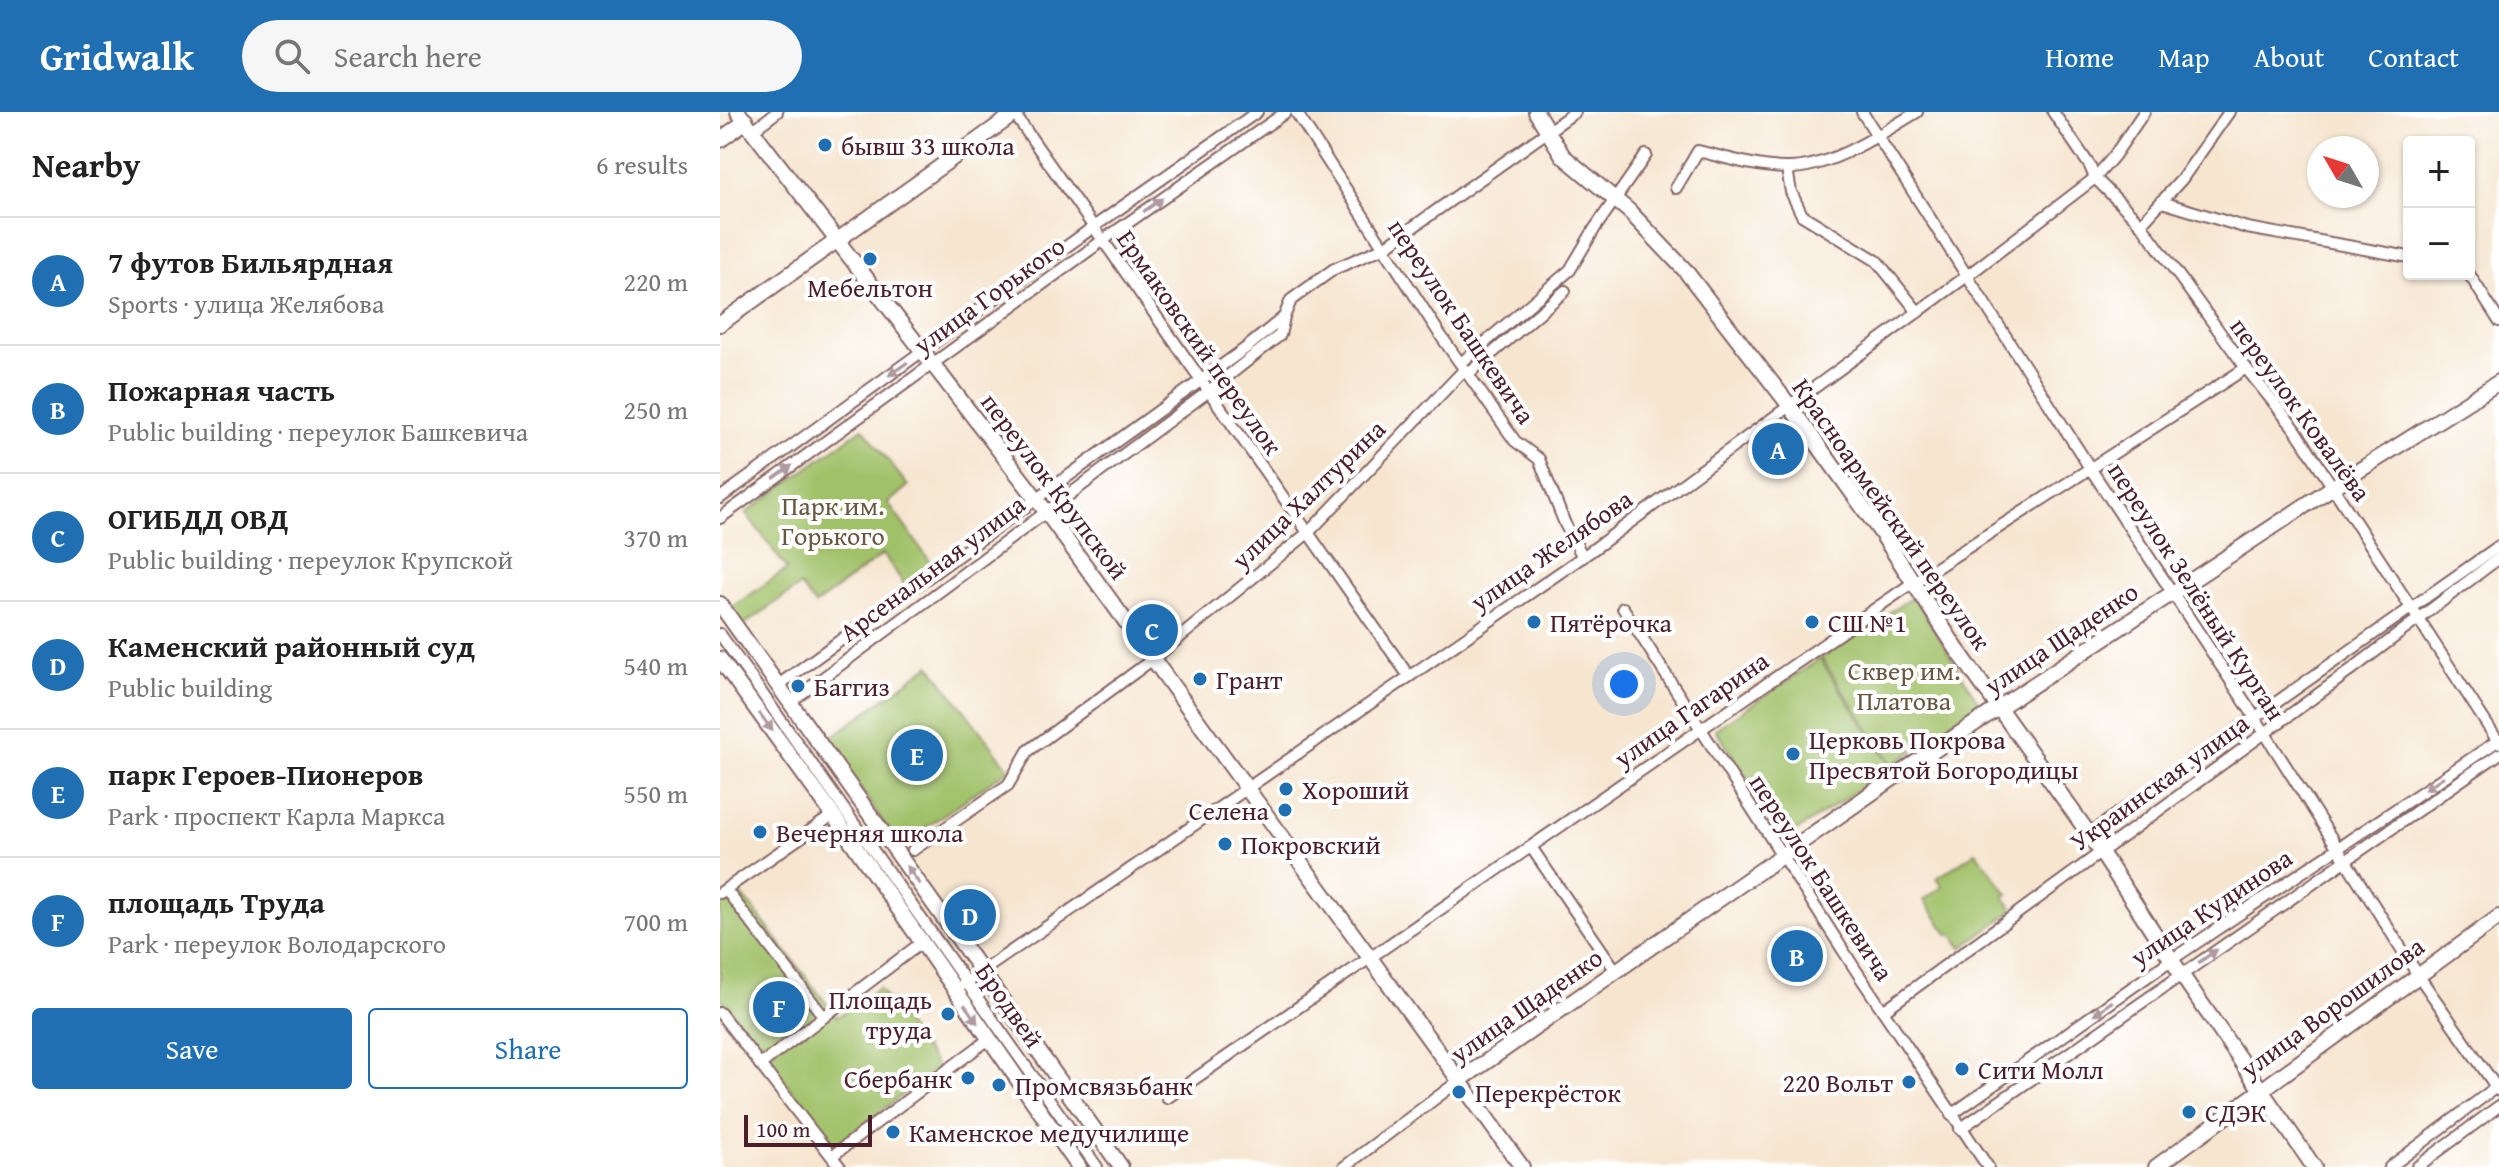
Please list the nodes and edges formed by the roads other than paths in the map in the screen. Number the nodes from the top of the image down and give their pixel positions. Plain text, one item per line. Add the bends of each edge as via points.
1 (777, 112) edge
2 (1257, 112) edge
3 (1286, 112) edge
4 (1296, 112) edge
5 (1536, 112) edge
6 (1575, 112) edge
7 (1862, 112) edge
8 (1917, 112) edge
9 (2053, 112) edge
10 (2144, 112) edge
11 (2229, 112) edge
12 (1015, 113) edge
13 (746, 118) edge
14 (1547, 131) junction
15 (1879, 135) junction
16 (720, 140) edge
17 (1646, 155) dead end
18 (1787, 169) junction
19 (2095, 178) junction
20 (1676, 188) dead end
21 (1615, 199) junction
22 (2162, 202) junction
23 (2141, 224) junction
24 (1092, 228) junction
25 (838, 239) junction
26 (1102, 241) junction
27 (1385, 247) junction
28 (2403, 256) edge
29 (1967, 276) junction
30 (2473, 280) edge
31 (1565, 291) dead end
32 (1918, 312) junction
33 (1284, 317) junction
34 (2499, 321) edge
35 (720, 324) edge
36 (928, 357) junction
37 (2246, 368) junction
38 (1465, 369) junction
39 (1201, 381) junction
40 (2499, 382) edge
41 (1209, 391) junction
42 (1789, 405) junction
43 (2090, 468) junction
44 (2333, 487) junction
45 (720, 498) edge
46 (1040, 504) junction
47 (720, 518) edge
48 (1309, 532) junction
49 (2499, 546) edge
50 (1583, 557) junction
51 (2499, 558) edge
52 (1914, 582) junction
53 (2173, 592) junction
54 (720, 604) edge
55 (1623, 608) dead end
56 (2412, 609) junction
57 (2419, 619) junction
58 (720, 634) edge
59 (720, 659) edge
60 (1153, 659) junction
61 (1408, 675) junction
62 (777, 686) junction
63 (789, 703) junction
64 (1998, 710) junction
65 (2256, 719) junction
66 (1699, 730) junction
67 (2264, 732) junction
68 (2499, 742) edge
69 (2499, 754) edge
70 (1246, 788) junction
71 (833, 815) junction
72 (2089, 834) junction
73 (1531, 847) junction
74 (2336, 849) junction
75 (913, 850) dead end
76 (2101, 852) junction
77 (1783, 855) junction
78 (2344, 861) junction
79 (723, 892) edge
80 (2499, 917) edge
81 (921, 943) junction
82 (1369, 958) junction
83 (2171, 960) junction
84 (982, 970) junction
85 (1616, 971) junction
86 (2181, 974) junction
87 (2418, 975) junction
88 (960, 985) junction
89 (1883, 1011) junction
90 (720, 1013) edge
91 (824, 1017) junction
92 (989, 1039) junction
93 (760, 1065) junction
94 (1460, 1080) junction
95 (2498, 1088) edge
96 (2260, 1089) junction
97 (1167, 1098) dead end
98 (2499, 1106) edge
99 (1951, 1115) junction
100 (1960, 1129) junction
101 (832, 1156) junction
102 (1072, 1165) edge
103 (840, 1167) edge
104 (1097, 1167) edge
105 (1121, 1167) edge
106 (1344, 1167) edge
107 (1522, 1167) edge
108 (1988, 1167) edge
109 (2156, 1167) edge
110 (2314, 1167) edge
111 (2390, 1167) edge
112 (2417, 1167) edge

1 - 13 street
2 - 24 street, улица Горького
26 -> 3 street, улица Горького
4 - 27 street, переулок Башкевича
5 - 14 street, Красноармейский переулок
6 - 14 street, Арсенальная улица
7 - 15 street, переулок Зелёный Курган
8 - 15 street
9 - 19 street, переулок Ковалёва
10 - 19 street, улица Желябова
11 - 22 street
12 - 24 street, Ермаковский переулок
12 - 25 street
13 - 16 street
13 - 25 street, переулок Крупской
14 - 21 street, Красноармейский переулок via 1563,156
14 - 27 street, Арсенальная улица
15 - 18 street via 1816,164
15 - 29 street, переулок Зелёный Курган
17 - 21 street, улица Халтурина
18 - 20 street via 1698,151
18 - 32 street via 1802,215 1877,261
19 - 23 street, переулок Ковалёва
19 - 29 street, улица Желябова
21 - 38 street, улица Халтурина via 1570,270
21 - 42 street, Красноармейский переулок via 1684,269
22 - 23 street
22 - 28 street via 2247,228
23 - 37 street, переулок Ковалёва
24 - 26 street, Ермаковский переулок
24 - 36 street, улица Горького
25 - 35 street
25 - 36 street, переулок Крупской
26 - 36 street, улица Горького
26 - 39 street, Ермаковский переулок
27 - 33 street, Арсенальная улица via 1334,269 1291,300
27 - 38 street, переулок Башкевича
29 - 32 street, улица Желябова
29 - 43 street, переулок Зелёный Курган
30 - 34 street
31 - 38 street
32 - 42 street, улица Желябова
33 - 39 street, Арсенальная улица
33 - 41 street, Арсенальная улица via 1280,335
36 -> 45 street, улица Горького
36 - 46 street, переулок Крупской
47 -> 36 street, улица Горького
37 - 43 street, улица Гагарина
37 - 44 street, переулок Ковалёва
38 - 48 street, улица Халтурина
38 - 50 street, переулок Башкевича via 1515,441 1539,459
39 - 41 street, Ермаковский переулок
39 - 46 street, Арсенальная улица
40 - 44 street, улица Щаденко
41 - 46 street, Арсенальная улица
41 - 48 street, Ермаковский переулок
42 - 50 street, улица Желябова
42 - 52 street, Красноармейский переулок
43 - 52 street, улица Гагарина
43 - 53 street, переулок Зелёный Курган
44 - 53 street, улица Щаденко
44 - 56 street, переулок Ковалёва
46 - 60 street, переулок Крупской
46 - 62 street, Арсенальная улица
46 - 63 street, Арсенальная улица
48 - 60 street, улица Халтурина
48 - 61 street, Ермаковский переулок
49 - 56 street, Украинская улица
50 - 61 street, улица Желябова
51 - 57 street, Украинская улица
52 - 64 street, Красноармейский переулок
52 - 66 street, улица Гагарина
53 - 64 street, улица Щаденко
53 - 65 street, переулок Зелёный Курган
54 - 62 street
55 - 66 street, переулок Башкевича
56 - 57 street, переулок Ковалёва
56 - 65 street, Украинская улица
57 - 67 street, Украинская улица
57 - 68 street, переулок Ковалёва
58 - 88 street, Бродвей
59 -> 71 street
60 - 70 street, переулок Крупской
60 - 75 street, улица Халтурина via 1028,751 1008,785
61 - 70 street, улица Желябова
62 - 63 street
84 -> 63 street
64 - 72 street, Красноармейский переулок
64 - 77 street, улица Щаденко
65 - 67 street, переулок Зелёный Курган
65 - 72 street, Украинская улица
66 - 73 street, улица Гагарина
66 - 77 street, переулок Башкевича
67 - 74 street, переулок Зелёный Курган
67 - 76 street, Украинская улица
68 -> 74 street, улица Кудинова
69 - 78 street, улица Кудинова
70 - 82 street, переулок Крупской
70 - 84 street, улица Желябова
71 - 79 street
71 - 81 street
72 - 76 street, Красноармейский переулок
73 - 82 street, улица Гагарина
73 - 85 street
74 - 78 street, переулок Зелёный Курган
74 - 83 street, улица Кудинова
76 - 83 street, Красноармейский переулок
76 - 89 street, Украинская улица
77 - 85 street, улица Щаденко
77 - 89 street, переулок Башкевича
86 -> 78 street, улица Кудинова
78 - 87 street, переулок Зелёный Курган
79 - 91 street
80 - 87 street, улица Ворошилова
81 - 88 street
81 - 91 street
82 - 94 street, переулок Крупской
82 - 97 street, улица Гагарина
83 - 86 street, Красноармейский переулок
83 -> 99 street, улица Кудинова
84 - 88 street, улица Желябова
84 - 105 street
85 - 94 street, улица Щаденко
86 - 96 street, Красноармейский переулок
86 - 100 street, улица Кудинова
87 - 95 street, переулок Зелёный Курган
87 - 96 street, улица Ворошилова
88 -> 92 street
88 - 104 street, Бродвей
89 - 99 street, переулок Башкевича
90 - 93 street
91 - 93 street
92 - 101 street
92 - 102 street
93 - 101 street
94 - 106 street, улица Щаденко
94 - 107 street, переулок Крупской
95 - 111 street
96 - 109 street, улица Ворошилова
96 - 110 street, Красноармейский переулок
98 - 112 street
99 - 100 street, переулок Башкевича
100 - 108 street, переулок Башкевича
101 - 103 street

